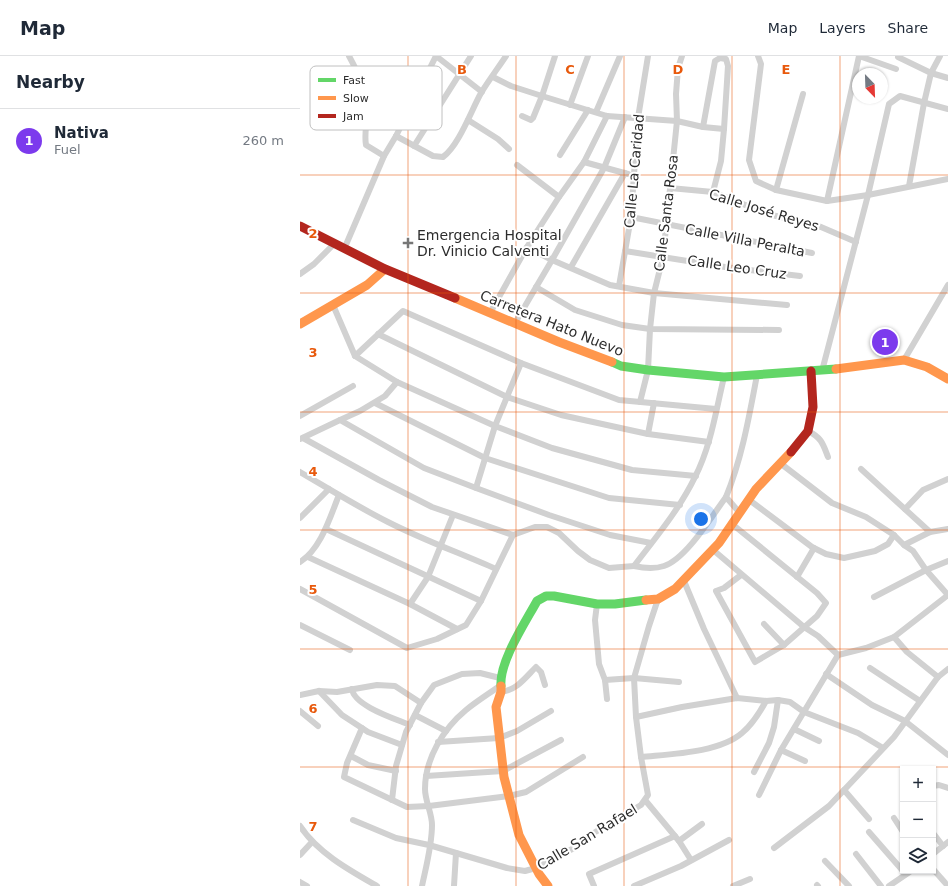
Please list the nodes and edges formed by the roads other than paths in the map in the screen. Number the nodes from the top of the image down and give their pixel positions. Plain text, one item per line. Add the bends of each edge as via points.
1 (349, 56) edge
2 (436, 56) edge
3 (471, 56) edge
4 (506, 56) edge
5 (555, 56) edge
6 (588, 56) edge
7 (620, 56) edge
8 (648, 56) edge
9 (682, 56) edge
10 (758, 56) edge
11 (859, 56) edge
12 (940, 56) edge
13 (898, 57) dead end
14 (353, 66) edge
15 (431, 66) edge
16 (896, 69) dead end
17 (931, 73) junction
18 (460, 75) junction
19 (492, 77) junction
20 (948, 78) edge
21 (482, 92) junction
22 (803, 94) dead end
23 (542, 96) junction
24 (442, 103) edge
25 (924, 103) junction
26 (570, 105) junction
27 (948, 109) edge
28 (588, 110) junction
29 (596, 112) junction
30 (522, 116) dead end
31 (607, 116) junction
32 (625, 117) junction
33 (638, 118) junction
34 (468, 120) junction
35 (677, 121) junction
36 (703, 126) junction
37 (724, 129) junction
38 (366, 130) edge
39 (399, 130) edge
40 (424, 130) edge
41 (396, 136) junction
42 (414, 146) junction
43 (509, 149) dead end
44 (560, 155) dead end
45 (384, 156) junction
46 (584, 162) junction
47 (517, 165) dead end
48 (604, 168) junction
49 (625, 174) junction
50 (634, 176) junction
51 (948, 179) edge
52 (909, 186) junction
53 (670, 188) junction
54 (776, 190) junction
55 (713, 192) junction
56 (868, 195) junction
57 (559, 197) junction
58 (827, 201) junction
59 (631, 217) junction
60 (667, 224) junction
61 (300, 226) edge
62 (335, 242) junction
63 (856, 242) junction
64 (345, 247) junction
65 (528, 247) junction
66 (626, 251) junction
67 (812, 253) dead end
68 (663, 257) junction
69 (552, 260) junction
70 (571, 267) junction
71 (385, 269) junction
72 (300, 274) edge
73 (800, 276) dead end
74 (948, 285) edge
75 (619, 286) junction
76 (536, 287) junction
77 (654, 293) junction
78 (333, 305) junction
79 (788, 305) dead end
80 (490, 313) junction
81 (514, 323) junction
82 (300, 324) edge
83 (650, 329) junction
84 (779, 330) dead end
85 (378, 334) junction
86 (355, 356) junction
87 (904, 360) junction
88 (521, 363) junction
89 (648, 370) junction
90 (811, 371) junction
91 (822, 371) junction
92 (757, 375) junction
93 (724, 377) junction
94 (948, 379) edge
95 (397, 382) junction
96 (353, 386) dead end
97 (507, 397) junction
98 (640, 402) junction
99 (375, 403) junction
100 (654, 403) junction
101 (716, 409) junction
102 (300, 416) edge
103 (340, 420) junction
104 (495, 426) junction
105 (808, 431) junction
106 (648, 434) junction
107 (301, 439) edge
108 (709, 442) junction
109 (828, 457) dead end
110 (485, 458) junction
111 (780, 463) junction
112 (861, 469) dead end
113 (300, 472) edge
114 (696, 476) junction
115 (948, 478) edge
116 (476, 488) junction
117 (329, 489) junction
118 (339, 495) junction
119 (726, 497) junction
120 (748, 499) junction
121 (680, 505) junction
122 (905, 509) junction
123 (739, 512) junction
124 (454, 515) junction
125 (300, 518) edge
126 (732, 524) junction
127 (326, 529) junction
128 (948, 529) edge
129 (930, 532) junction
130 (513, 535) junction
131 (894, 535) junction
132 (651, 543) junction
133 (904, 545) junction
134 (440, 547) junction
135 (814, 548) junction
136 (712, 550) junction
137 (308, 557) junction
138 (948, 561) edge
139 (300, 562) edge
140 (634, 566) junction
141 (496, 569) junction
142 (926, 570) junction
143 (741, 575) junction
144 (797, 577) junction
145 (428, 578) junction
146 (684, 581) junction
147 (300, 589) edge
148 (948, 595) edge
149 (874, 597) dead end
150 (658, 600) junction
151 (481, 601) junction
152 (410, 604) junction
153 (596, 604) junction
154 (764, 624) dead end
155 (300, 625) edge
156 (804, 627) junction
157 (458, 629) junction
158 (894, 637) junction
159 (784, 646) junction
160 (350, 650) dead end
161 (838, 655) junction
162 (870, 668) dead end
163 (948, 669) edge
164 (826, 674) junction
165 (938, 677) junction
166 (634, 678) junction
167 (605, 680) junction
168 (679, 682) dead end
169 (501, 685) junction
170 (545, 685) dead end
171 (352, 689) junction
172 (319, 691) junction
173 (300, 695) edge
174 (737, 698) junction
175 (607, 699) dead end
176 (778, 700) junction
177 (766, 701) junction
178 (920, 701) junction
179 (421, 703) junction
180 (300, 711) edge
181 (551, 711) dead end
182 (804, 712) junction
183 (415, 715) junction
184 (636, 716) junction
185 (905, 721) junction
186 (410, 725) junction
187 (318, 726) dead end
188 (362, 728) junction
189 (794, 729) junction
190 (446, 731) junction
191 (499, 738) junction
192 (561, 740) dead end
193 (819, 741) dead end
194 (438, 742) junction
195 (402, 745) junction
196 (883, 748) junction
197 (781, 750) junction
198 (948, 755) edge
199 (351, 756) junction
200 (583, 757) dead end
201 (641, 757) junction
202 (805, 761) dead end
203 (396, 771) junction
204 (504, 771) junction
205 (754, 772) dead end
206 (426, 776) junction
207 (936, 786) edge
208 (948, 788) edge
209 (844, 790) junction
210 (759, 795) dead end
211 (509, 796) junction
212 (392, 800) junction
213 (645, 800) junction
214 (429, 806) junction
215 (894, 818) dead end
216 (869, 819) dead end
217 (353, 820) dead end
218 (702, 824) dead end
219 (300, 826) edge
220 (900, 827) edge
221 (869, 832) dead end
222 (936, 836) edge
223 (677, 839) junction
224 (729, 840) dead end
225 (312, 842) junction
226 (946, 844) edge
227 (429, 845) junction
228 (774, 848) dead end
229 (936, 852) edge
230 (456, 853) junction
231 (856, 854) dead end
232 (300, 855) edge
233 (691, 860) junction
234 (825, 861) dead end
235 (900, 866) edge
236 (536, 868) junction
237 (936, 872) edge
238 (904, 874) edge
239 (750, 879) dead end
240 (300, 882) edge
241 (894, 885) edge
242 (307, 886) edge
243 (377, 886) edge
244 (422, 886) edge
245 (454, 886) edge
246 (548, 886) edge
247 (594, 886) edge
248 (634, 886) edge
249 (733, 886) edge
250 (849, 886) edge
251 (881, 886) edge
252 (948, 886) edge

1 - 14 street
2 - 15 street
2 - 18 street
3 - 18 street
4 - 19 street
5 - 23 street
6 - 26 street
7 - 29 street
8 - 33 street, Calle La Caridad
9 - 35 street, Calle Santa Rosa via 678,68
10 - 54 street via 761,64 749,160 756,181
11 - 16 street
11 - 58 street
12 - 17 street
13 - 17 street
17 - 20 street
17 - 25 street
18 - 21 street
18 - 24 street
19 - 21 street
19 - 23 street
21 - 34 street
22 - 54 street
23 - 26 street
23 - 30 street via 533,118 531,120
25 - 27 street
25 - 52 street
25 - 56 street via 900,96 889,104
26 - 28 street
28 - 29 street
28 - 44 street
29 - 31 street
31 - 32 street
31 - 46 street
32 - 33 street
32 - 48 street
33 - 35 street
33 - 50 street, Calle La Caridad
34 - 42 street via 449,152 443,157 434,156
34 - 43 street
35 - 36 street
35 - 53 street, Calle Santa Rosa
36 - 37 street
36 - 37 street via 715,61 720,58 726,59 728,66
37 - 55 street via 721,161
38 - 45 street via 366,145
39 - 41 street
40 - 42 street
41 - 42 street
41 - 45 street
45 - 64 street
46 - 48 street
46 - 57 street
47 - 57 street
48 - 49 street
48 - 69 street
49 - 50 street
49 - 70 street
50 - 59 street, Calle La Caridad
51 - 52 street
52 - 56 street
53 - 55 street, Calle José Reyes
53 - 60 street, Calle Santa Rosa
54 - 58 street
55 - 63 street, Calle José Reyes via 768,214 820,227
56 - 58 street
56 - 63 street
57 - 65 street
59 - 60 street, Calle Villa Peralta
59 - 66 street, Calle La Caridad
60 - 67 street, Calle Villa Peralta
60 - 68 street, Calle Santa Rosa
61 - 62 main road, Carretera Hato Nuevo
62 - 64 main road, Carretera Hato Nuevo
62 - 72 street via 314,264
63 - 91 street
64 - 71 main road, Carretera Hato Nuevo
65 - 69 street
65 - 80 street
66 - 68 street, Calle Leo Cruz
66 - 75 street, Calle La Caridad
68 - 73 street, Calle Leo Cruz
68 - 77 street, Calle Santa Rosa
69 - 70 street
69 - 76 street
70 - 75 street via 610,285
71 - 78 main road via 367,285
71 - 80 main road, Carretera Hato Nuevo
74 - 87 street
75 - 77 street
76 - 81 street
76 - 83 street via 575,310 622,325
77 - 79 street
77 - 83 street, Calle Santa Rosa
78 - 82 main road
78 - 86 street
80 - 81 main road, Carretera Hato Nuevo
81 - 89 main road, Carretera Hato Nuevo via 605,361
83 - 84 street
83 - 89 street, Calle Santa Rosa
85 - 86 street
85 - 88 street via 403,311
85 - 97 street
86 - 95 street
87 - 91 main road, Carretera Hato Nuevo
87 - 94 main road, Carretera Hato Nuevo via 930,368
88 - 97 street
88 - 98 street via 619,400
89 - 93 main road, Carretera Hato Nuevo
89 - 98 street, Calle Santa Rosa
90 - 91 main road, Carretera Hato Nuevo
90 - 92 main road, Carretera Hato Nuevo
90 - 105 main road via 813,407
92 - 93 main road, Carretera Hato Nuevo
92 - 119 street via 744,441
93 - 101 street
95 - 99 street
95 - 104 street
96 - 102 street
97 - 104 street
97 - 106 street via 561,414
98 - 100 street
99 - 103 street
99 - 110 street
100 - 101 street
100 - 106 street
101 - 108 street
103 - 107 street
103 - 116 street via 424,468
104 - 110 street
104 - 114 street via 552,448 632,470
105 - 109 street via 822,440
105 - 111 main road
106 - 108 street
107 - 124 street via 432,507
108 - 114 street
110 - 116 street
110 - 121 street via 609,498
111 - 120 main road
111 - 131 street via 832,503 866,517
112 - 122 street
113 - 117 street
114 - 121 street
115 - 122 street via 923,490
116 - 132 street via 549,516 610,535
117 - 118 street
117 - 125 street
118 - 127 street
118 - 134 street via 389,523
119 - 123 street
119 - 140 street via 687,549 675,560 664,566
120 - 123 main road
120 - 135 street
121 - 132 street
122 - 129 street
123 - 126 main road
124 - 130 street
124 - 134 street
126 - 136 main road
126 - 144 street
127 - 137 street
127 - 145 street
128 - 129 street
129 - 133 street
130 - 140 street via 535,526 548,527 559,533 590,560 609,568
130 - 141 street
131 - 133 street
131 - 135 street via 888,544 875,550 844,558
132 - 140 street
133 - 142 street via 912,551
134 - 141 street
134 - 145 street
135 - 144 street
136 - 143 street
136 - 146 main road
137 - 139 street
137 - 152 street
138 - 142 street
141 - 151 street
142 - 148 street
142 - 149 street
143 - 156 street
143 - 159 street via 716,591 755,662
144 - 156 street via 826,603 817,616
145 - 151 street
145 - 152 street
146 - 150 main road
146 - 174 street
147 - 157 street via 407,648 437,639
148 - 158 street
150 - 153 main road
150 - 166 street, Calle San Rafael
151 - 157 street via 466,625
152 - 157 street
153 - 167 street via 599,664
153 - 169 main road via 554,596 546,596 537,601 507,657
154 - 159 street
155 - 160 street
156 - 159 street
156 - 161 street
158 - 161 street
158 - 165 street via 907,652
161 - 164 street
162 - 178 street
163 - 165 street
164 - 182 street
164 - 185 street via 872,705
165 - 178 street
166 - 167 street
166 - 168 street
166 - 184 street, Calle San Rafael
167 - 175 street
169 - 170 street via 510,691 536,667 541,672
169 - 179 street via 480,673 462,674 434,685
169 - 190 street via 465,711
169 - 191 main road via 496,707
171 - 172 street via 337,692
171 - 179 street via 377,685 395,686
171 - 186 street via 356,697 374,710
172 - 173 street
172 - 188 street via 342,715
174 - 177 street
174 - 184 street
176 - 177 street
176 - 182 street via 790,702
176 - 205 street via 769,743
177 - 201 street via 742,733 726,742 689,752
178 - 185 street
179 - 183 street
180 - 187 street
181 - 191 street via 517,731
182 - 189 street
182 - 196 street via 858,733
183 - 186 street
183 - 190 street
184 - 201 street, Calle San Rafael
185 - 196 street
185 - 198 street
186 - 195 street
188 - 195 street
188 - 199 street
189 - 193 street
189 - 197 street
190 - 194 street
191 - 194 street
191 - 204 main road
192 - 204 street
194 - 206 street via 427,767
195 - 203 street
196 - 209 street
197 - 202 street
197 - 210 street
199 - 203 street via 368,765
199 - 212 street via 344,777
200 - 211 street via 526,792
201 - 213 street, Calle San Rafael via 648,796
203 - 212 street
204 - 206 street
204 - 211 main road
206 - 214 street via 425,791
207 - 208 street
209 - 216 street
209 - 228 street via 829,806
211 - 214 street
211 - 236 main road via 519,835
212 - 214 street via 407,807
213 - 223 street
213 - 236 street, Calle San Rafael via 574,848
214 - 227 street via 432,826
215 - 220 street
217 - 227 street, Calle San Rafael via 396,838
218 - 223 street
219 - 225 street
221 - 235 street
222 - 226 street
223 - 233 street
223 - 247 street via 589,874
224 - 233 street
225 - 232 street
225 - 243 street via 348,870
226 - 229 street
227 - 230 street, Calle San Rafael
227 - 244 street
230 - 236 street, Calle San Rafael via 507,868 524,871
230 - 245 street
231 - 251 street
233 - 248 street
234 - 250 street
236 - 246 main road
237 - 252 street
238 - 241 street
239 - 249 street
240 - 242 street

